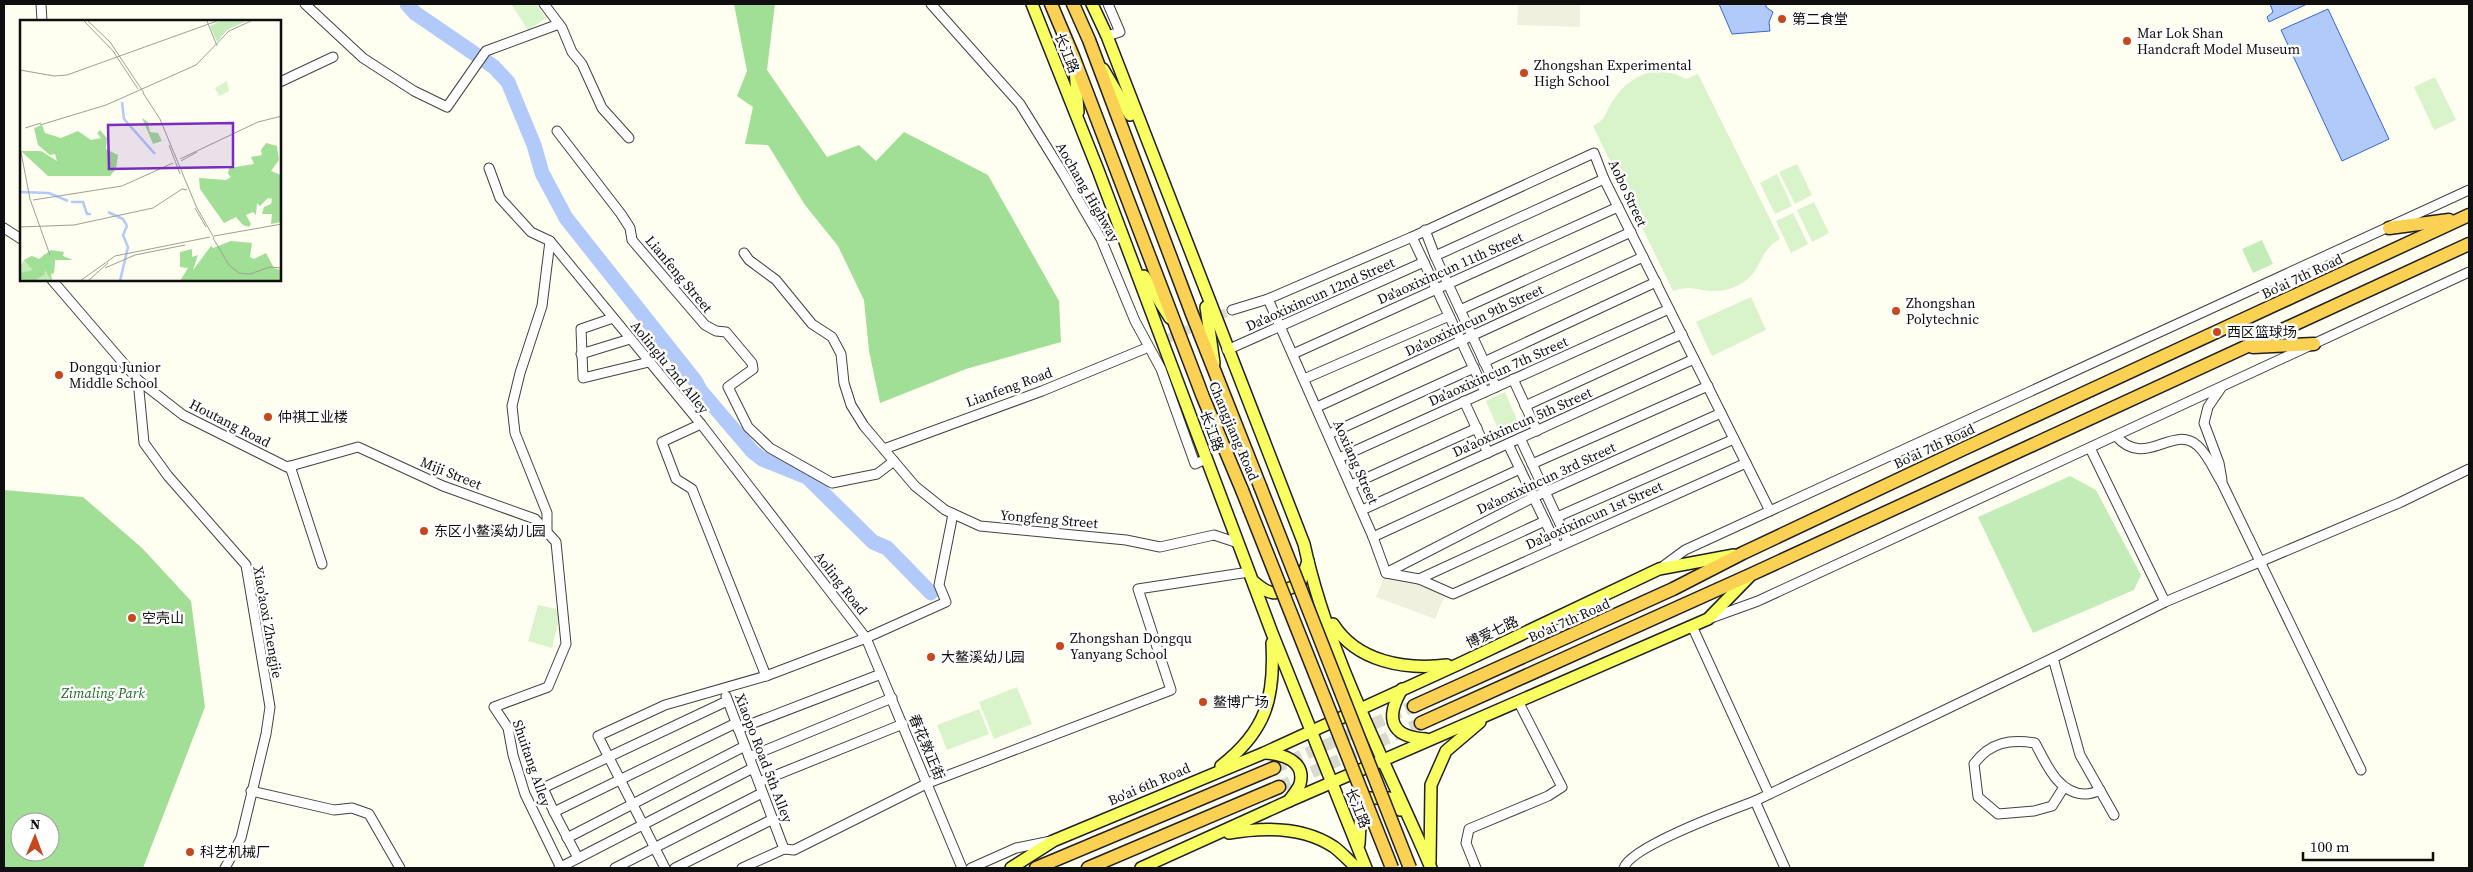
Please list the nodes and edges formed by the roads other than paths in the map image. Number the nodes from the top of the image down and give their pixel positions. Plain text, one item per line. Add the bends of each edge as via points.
1 (41, 4) edge
2 (305, 4) edge
3 (544, 4) edge
4 (931, 4) edge
5 (1032, 4) edge
6 (1051, 4) edge
7 (1073, 4) edge
8 (1092, 4) edge
9 (1108, 4) edge
10 (42, 20) edge
11 (559, 24) junction
12 (1107, 36) junction
13 (1073, 56) junction
14 (333, 57) dead end
15 (1097, 60) junction
16 (281, 82) edge
17 (1079, 122) junction
18 (557, 131) dead end
19 (629, 138) dead end
20 (1148, 144) junction
21 (489, 168) dead end
22 (1604, 179) junction
23 (2469, 190) edge
24 (1618, 206) junction
25 (2465, 217) edge
26 (4, 228) edge
27 (2389, 228) junction
28 (1425, 230) junction
29 (1631, 232) junction
30 (1412, 237) junction
31 (20, 238) edge
32 (550, 242) junction
33 (2469, 244) edge
34 (744, 253) dead end
35 (1130, 256) junction
36 (1435, 256) junction
37 (1643, 257) junction
38 (1424, 262) junction
39 (2469, 272) edge
40 (53, 281) edge
41 (1656, 282) junction
42 (1448, 284) junction
43 (1436, 289) junction
44 (1204, 290) junction
45 (1268, 299) junction
46 (1669, 309) junction
47 (1232, 310) tunnel mouth
48 (1460, 310) junction
49 (1449, 316) junction
50 (614, 318) junction
51 (1282, 327) junction
52 (1178, 330) junction
53 (1682, 334) junction
54 (1472, 336) junction
55 (630, 339) junction
56 (1462, 341) junction
57 (2314, 344) junction
58 (2246, 347) junction
59 (1144, 350) tunnel mouth
60 (1228, 350) junction
61 (581, 354) junction
62 (1293, 354) junction
63 (1694, 359) junction
64 (649, 362) junction
65 (1484, 362) junction
66 (1474, 368) junction
67 (1216, 377) junction
68 (1304, 379) junction
69 (138, 380) junction
70 (1513, 380) junction
71 (1708, 386) junction
72 (1496, 387) junction
73 (2221, 387) junction
74 (1485, 392) junction
75 (1464, 402) junction
76 (1525, 406) junction
77 (1317, 407) junction
78 (1721, 412) junction
79 (701, 424) junction
80 (1476, 428) junction
81 (1537, 431) junction
82 (1329, 434) junction
83 (2116, 436) junction
84 (1520, 438) junction
85 (1734, 439) junction
86 (1508, 444) junction
87 (2090, 448) junction
88 (884, 449) junction
89 (1488, 452) junction
90 (1339, 458) junction
91 (1206, 459) junction
92 (894, 461) junction
93 (1746, 463) junction
94 (1532, 464) junction
95 (290, 466) junction
96 (1520, 470) junction
97 (2469, 470) edge
98 (2222, 483) junction
99 (1351, 485) junction
100 (1545, 492) junction
101 (1534, 497) junction
102 (1362, 510) junction
103 (1770, 511) junction
104 (953, 514) junction
105 (1557, 517) junction
106 (1545, 521) junction
107 (547, 532) junction
108 (1374, 537) junction
109 (1568, 541) junction
110 (1238, 543) junction
111 (1557, 546) junction
112 (1743, 553) junction
113 (1308, 561) junction
114 (2260, 562) junction
115 (322, 564) dead end
116 (1659, 569) junction
117 (1386, 573) junction
118 (1250, 576) junction
119 (1750, 576) junction
120 (1419, 579) junction
121 (1319, 601) junction
122 (2165, 602) junction
123 (1708, 619) junction
124 (1692, 626) junction
125 (1272, 634) junction
126 (866, 638) junction
127 (2053, 658) junction
128 (1461, 663) junction
129 (881, 674) junction
130 (766, 676) junction
131 (723, 689) junction
132 (1402, 689) junction
133 (892, 698) junction
134 (1518, 701) junction
135 (727, 702) junction
136 (1414, 706) tunnel mouth
137 (1359, 708) junction
138 (1488, 715) junction
139 (1336, 718) joint
140 (1422, 723) tunnel mouth
141 (903, 724) junction
142 (737, 726) junction
143 (1311, 730) junction
144 (1430, 740) junction
145 (745, 746) junction
146 (1264, 752) junction
147 (609, 757) junction
148 (749, 757) junction
149 (1382, 760) junction
150 (753, 768) junction
151 (1274, 768) tunnel mouth
152 (2361, 770) dead end
153 (1209, 775) junction
154 (620, 780) junction
155 (758, 782) junction
156 (1332, 782) junction
157 (928, 783) junction
158 (1279, 787) tunnel mouth
159 (2064, 787) junction
160 (2100, 790) junction
161 (251, 791) junction
162 (762, 793) junction
163 (1769, 794) junction
164 (1289, 801) junction
165 (1755, 801) junction
166 (633, 804) junction
167 (554, 812) junction
168 (2114, 815) dead end
169 (773, 819) junction
170 (643, 825) junction
171 (1415, 832) junction
172 (1215, 835) junction
173 (567, 838) junction
174 (1053, 841) junction
175 (655, 848) junction
176 (784, 848) junction
177 (1359, 850) junction
178 (578, 858) junction
179 (1431, 867) edge
180 (225, 868) edge
181 (400, 868) edge
182 (560, 868) edge
183 (614, 868) edge
184 (665, 868) edge
185 (675, 868) edge
186 (742, 868) edge
187 (962, 868) edge
188 (971, 868) edge
189 (1011, 868) edge
190 (1036, 868) edge
191 (1088, 868) edge
192 (1141, 868) edge
193 (1357, 868) edge
194 (1366, 868) edge
195 (1392, 868) edge
196 (1410, 868) edge
197 (1476, 868) edge
198 (1624, 868) edge
199 (1785, 868) edge

1 - 10 street
2 - 11 street via 363,58 414,91 447,106 486,51
3 - 11 street
4 - 91 street, Aochang Highway via 1020,104 1064,175 1101,239 1134,321 1161,369 1195,464
5 - 17 main road, 长江路
6 - 13 highway, Changjiang Road
7 - 15 highway, Changjiang Road
8 - 12 main road, 长江路
9 - 12 street via 1120,32
11 - 19 street via 602,108
12 - 20 main road, 长江路
13 - 17 main road
13 - 52 highway, Changjiang Road
14 - 16 street
15 - 20 main road, 长江路
15 - 67 highway, Changjiang Road
17 - 35 main road, 长江路
18 - 92 street, Lianfeng Street via 621,214 630,228 632,240 705,325 726,332 752,363 753,369 728,387 748,427 770,448 832,483 877,474
20 - 44 main road, 长江路
21 - 32 street, Aolinglu 2nd Alley via 500,198 531,232
22 - 24 street, Aobo Street
22 - 28 street, Aobo Street via 1594,153
22 - 36 street
23 - 27 street
24 - 29 street, Aobo Street
24 - 42 street, Da'aoxixincun 11th Street
25 - 27 highway
25 - 112 highway, Bo'ai 7th Road
26 - 31 street
27 - 103 street
28 - 30 street, Aobo Street
28 - 36 street
29 - 37 street, Aobo Street
29 - 48 street
30 - 38 street
30 - 45 street, Aobo Street
32 - 50 street, Aolinglu 2nd Alley
32 - 107 street via 542,306 512,406 515,433 547,513
33 - 58 highway
34 - 88 street, Yongfeng Street via 776,280 812,324 832,337 841,354 850,405
35 - 52 main road
35 - 91 main road, 长江路
36 - 42 street
37 - 41 street, Aobo Street
37 - 54 street, Da'aoxixincun 9th Street
38 - 43 street
38 - 51 street, Da'aoxixincun 12nd Street
39 - 57 street
40 - 69 street, Houtang Road
41 - 46 street, Aobo Street
41 - 65 street
42 - 43 street, Da'aoxixincun 11th Street
42 - 48 street
43 - 49 street
43 - 62 street, Da'aoxixincun 11th Street
44 - 60 main road, 长江路
44 - 67 main road
45 - 47 street
45 - 51 street, Aoxiang Street
46 - 53 street, Aobo Street
46 - 70 street, Da'aoxixincun 7th Street
48 - 54 street
49 - 56 street
49 - 68 street
50 - 55 street, Aolinglu 2nd Alley
50 - 61 street via 581,330
51 - 60 street, Da'aoxixincun 12nd Street
51 - 62 street, Aoxiang Street
52 - 195 highway, Changjiang Road, bridge
53 - 63 street, Aobo Street
53 - 76 street
54 - 56 street, Da'aoxixincun 9th Street
54 - 65 street
55 - 61 street
55 - 64 street, Aolinglu 2nd Alley
56 - 66 street
56 - 77 street, Da'aoxixincun 9th Street
57 - 58 highway
57 - 73 street
58 - 119 highway
59 - 88 street, Lianfeng Road
60 - 113 main road, 长江路
61 - 64 street via 583,378
62 - 68 street, Aoxiang Street
63 - 71 street, Aobo Street
63 - 81 street, Da'aoxixincun 5th Street
64 - 79 street, Aolinglu 2nd Alley
65 - 72 street
66 - 74 street
66 - 82 street
67 - 196 highway, Changjiang Road, bridge
68 - 77 street, Aoxiang Street
69 - 95 street, Houtang Road via 183,414 286,467
69 - 161 street, Xiao'aoxi Zhengjie via 144,443 168,476 246,565 270,707
70 - 72 street, Da'aoxixincun 7th Street
70 - 76 street
71 - 78 street, Aobo Street
71 - 94 street
72 - 74 street, Da'aoxixincun 7th Street
73 - 83 street
73 - 98 street via 2205,414 2204,423 2219,463
74 - 75 street, Da'aoxixincun 7th Street
75 - 80 street
75 - 90 street, Da'aoxixincun 7th Street
76 - 81 street
77 - 82 street, Aoxiang Street
78 - 85 street, Aobo Street
78 - 100 street, Da'aoxixincun 3rd Street
79 - 126 street, Aoling Road
79 - 130 street, Aolinglu 2nd Alley via 662,442 676,479 692,489
80 - 89 street
80 - 99 street
81 - 84 street, Da'aoxixincun 5th Street
82 - 90 street, Aoxiang Street
83 - 87 street
83 - 98 street via 2122,443 2138,450 2148,450 2176,439 2190,440 2201,449
84 - 86 street, Da'aoxixincun 5th Street
84 - 94 street
85 - 93 street, Aobo Street
85 - 105 street
86 - 89 street, Da'aoxixincun 5th Street
86 - 96 street
87 - 122 street
87 - 123 street via 1758,601
88 - 92 street, Yongfeng Street
89 - 102 street, Da'aoxixincun 5th Street
90 - 99 street, Aoxiang Street
91 - 110 main road, 长江路
92 - 104 street, Yongfeng Street via 915,486
93 - 103 street, Aobo Street
93 - 109 street, Da'aoxixincun 1st Street
94 - 100 street
95 - 107 street, Miji Street via 358,447 443,486 535,519
95 - 115 street
96 - 101 street
96 - 108 street
97 - 114 street
98 - 114 street
99 - 102 street, Aoxiang Street
100 - 101 street, Da'aoxixincun 3rd Street
100 - 105 street
101 - 106 street
101 - 117 street, Da'aoxixincun 3rd Street
102 - 108 street, Aoxiang Street
103 - 116 street via 1685,550
104 - 110 street, Yongfeng Street via 980,526 1118,539 1160,547 1214,535
104 - 126 street via 939,585 946,602
105 - 109 street
106 - 111 street
106 - 120 street
107 - 182 street, Shuitang Alley via 556,542 566,644 548,687 494,707 508,728 525,794
108 - 117 street, Aoxiang Street
109 - 111 street, Da'aoxixincun 1st Street
110 - 118 main road, 长江路
111 - 120 street, Da'aoxixincun 1st Street via 1453,594
112 - 116 main road, 博爱七路
112 - 136 highway, Bo'ai 7th Road via 1673,589
113 - 118 main road via 1300,584 1276,594 1266,593
113 - 121 main road, 长江路
114 - 122 street
114 - 152 street
116 - 128 main road, 博爱七路
117 - 120 street
118 - 125 main road, 长江路
118 - 157 street via 1138,589 1171,690
119 - 123 main road
119 - 140 highway
121 - 128 main road via 1342,638 1359,652 1394,664 1429,667
121 - 137 main road, 长江路
122 - 127 street
123 - 124 main road
124 - 134 main road
124 - 163 street
125 - 143 main road, 长江路
125 - 153 main road via 1274,664 1270,701 1259,725 1240,751
126 - 129 street, 春花敦正街
126 - 130 street
127 - 160 street via 2080,754
127 - 163 street
128 - 132 main road, 博爱七路
129 - 133 street, 春花敦正街
129 - 142 street
130 - 131 street
131 - 135 street, Xiaopo Road 5th Alley
131 - 147 street, Xiaopo Road 5th Alley via 665,705 598,736
132 - 137 main road, 博爱七路
132 - 144 main road via 1394,703 1392,718 1398,730 1409,738
133 - 141 street, 春花敦正街
133 - 148 street
134 - 138 main road
134 - 197 street via 1562,787 1469,830 1466,843
135 - 142 street, Xiaopo Road 5th Alley
135 - 147 street
137 - 139 main road, 博爱七路
137 - 149 main road, 长江路
138 - 144 main road
138 - 179 main road via 1446,751 1430,785
139 - 143 main road, Bo'ai 6th Road
141 - 155 street
141 - 157 street, 春花敦正街
142 - 145 street, Xiaopo Road 5th Alley
142 - 154 street
143 - 146 main road, Bo'ai 6th Road
143 - 156 main road, 长江路
144 - 149 main road
145 - 148 street, Xiaopo Road 5th Alley
145 - 166 street
146 - 153 main road, Bo'ai 6th Road
146 - 164 main road via 1291,758 1299,770 1300,784
147 - 154 street, Xiaopo Road 5th Alley
147 - 167 street via 543,788
148 - 150 street, Xiaopo Road 5th Alley
149 - 156 main road
149 - 171 main road, 长江路
150 - 155 street, Xiaopo Road 5th Alley
150 - 170 street
151 - 190 highway
153 - 174 main road, Bo'ai 6th Road
154 - 166 street, Xiaopo Road 5th Alley
154 - 167 street
155 - 162 street, Xiaopo Road 5th Alley
156 - 164 main road
156 - 177 main road, 长江路
157 - 176 street via 794,850
157 - 187 street, 春花敦正街
158 - 191 highway
159 - 159 street via 2052,775 2035,743 2014,740 1982,752 1974,764 1978,797 1998,814 2052,806
159 - 160 street via 2084,794
160 - 168 street
161 - 180 street, Xiao'aoxi Zhengjie via 241,838
161 - 181 street via 334,810 352,808 369,814
162 - 169 street, Xiaopo Road 5th Alley
162 - 175 street
163 - 165 street
164 - 172 main road
165 - 198 street via 1638,852 1625,863
165 - 199 street
166 - 170 street, Xiaopo Road 5th Alley
166 - 173 street
167 - 173 street
169 - 176 street, Xiaopo Road 5th Alley
169 - 185 street
170 - 175 street, Xiaopo Road 5th Alley
170 - 178 street
171 - 177 main road via 1390,798 1370,798 1361,807
171 - 179 main road, 长江路
172 - 192 main road
172 - 193 main road via 1263,828 1305,833 1334,847
173 - 178 street
174 - 188 street, Bo'ai 6th Road via 1016,848
174 - 189 main road
175 - 183 street
175 - 184 street, Xiaopo Road 5th Alley
176 - 186 street
177 - 194 main road, 长江路
178 - 182 street

